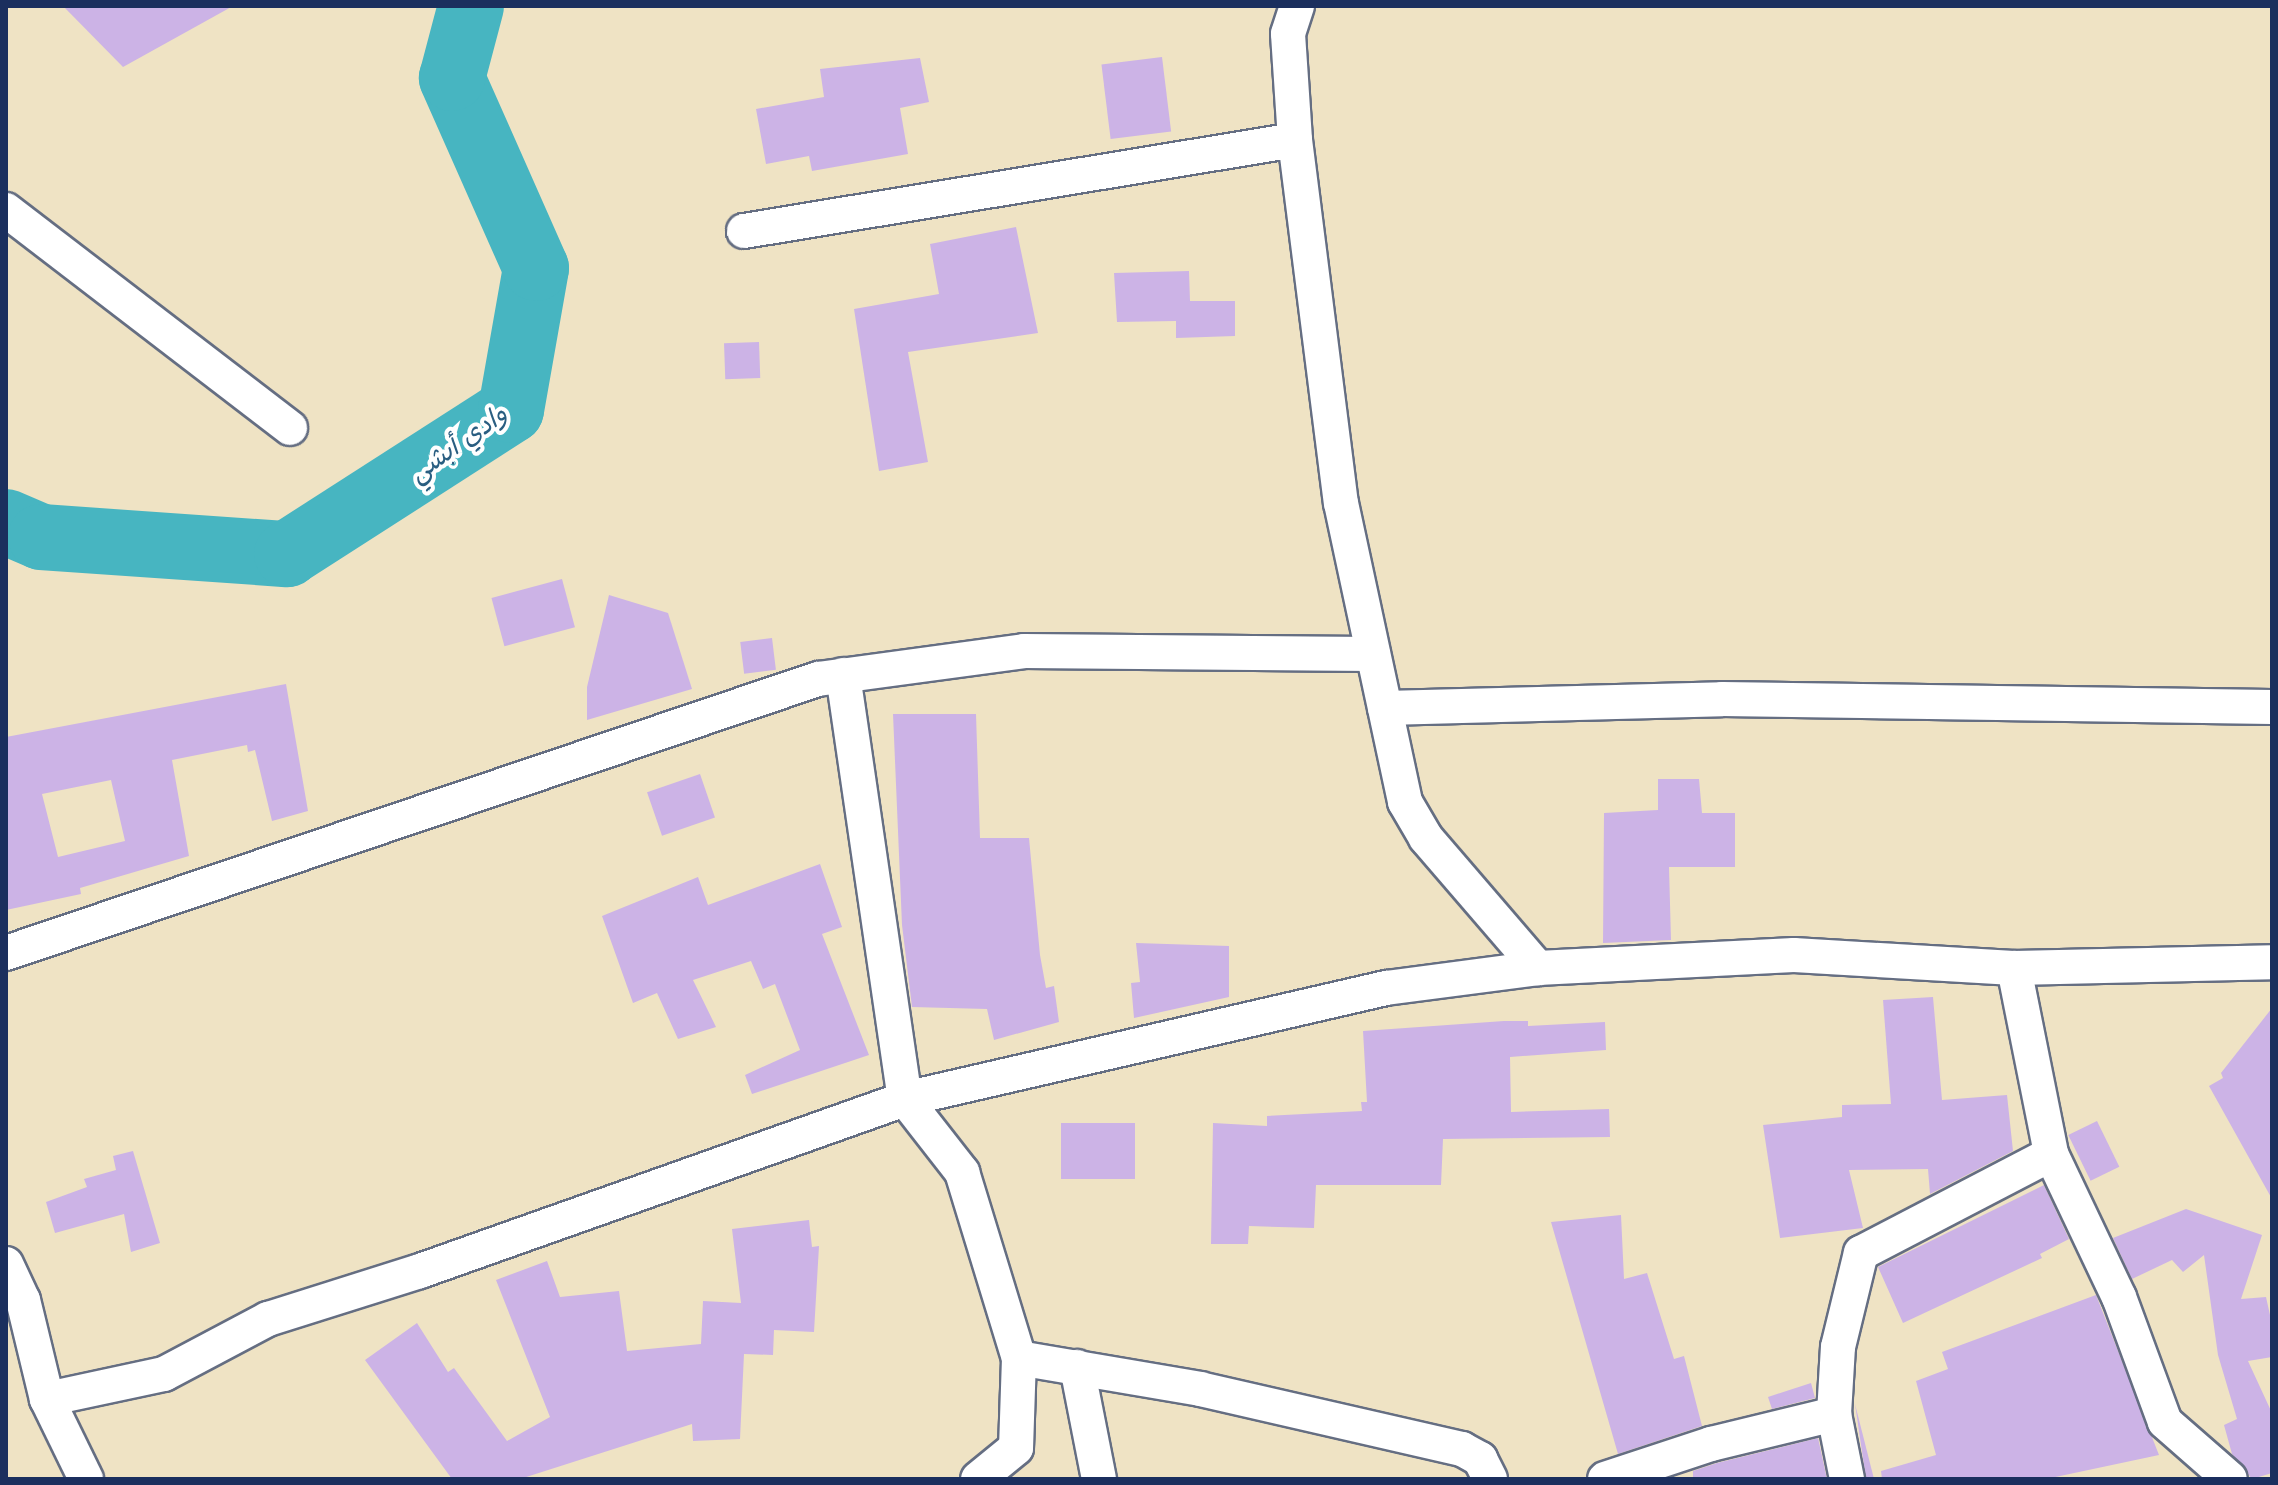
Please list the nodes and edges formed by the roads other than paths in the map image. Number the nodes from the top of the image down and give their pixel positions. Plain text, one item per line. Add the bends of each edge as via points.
1 (1297, 6) edge
2 (1295, 140) junction
3 (6, 210) edge
4 (744, 231) dead end
5 (290, 428) dead end
6 (1373, 654) junction
7 (843, 675) junction
8 (2272, 707) edge
9 (1385, 708) junction
10 (6, 953) edge
11 (2272, 962) edge
12 (1538, 968) junction
13 (2014, 968) junction
14 (905, 1099) junction
15 (2051, 1154) junction
16 (6, 1264) edge
17 (1019, 1358) junction
18 (1077, 1367) junction
19 (47, 1399) junction
20 (1834, 1414) junction
21 (86, 1479) edge
22 (978, 1479) edge
23 (1099, 1479) edge
24 (1490, 1479) edge
25 (1605, 1479) edge
26 (1847, 1479) edge
27 (2230, 1479) edge

1 - 2 street via 1288,34
2 - 4 street
2 - 6 street via 1341,503
3 - 5 street
6 - 7 street via 1024,651
6 - 9 street
7 - 10 street via 667,728
7 - 14 street
8 - 9 street via 1722,699
9 - 12 street via 1405,802 1426,838
11 - 13 street
12 - 13 street via 1794,955
12 - 14 street via 1386,988
13 - 15 street
14 - 17 street via 962,1172
14 - 19 street via 420,1271 268,1319 164,1374
15 - 20 street via 1861,1253 1838,1347
15 - 27 street via 2119,1297 2165,1422
16 - 19 street via 23,1300
17 - 18 street
17 - 22 street via 1016,1448
18 - 23 street
18 - 24 street via 1200,1389 1462,1449 1480,1459
19 - 21 street
20 - 25 street via 1711,1444
20 - 26 street

